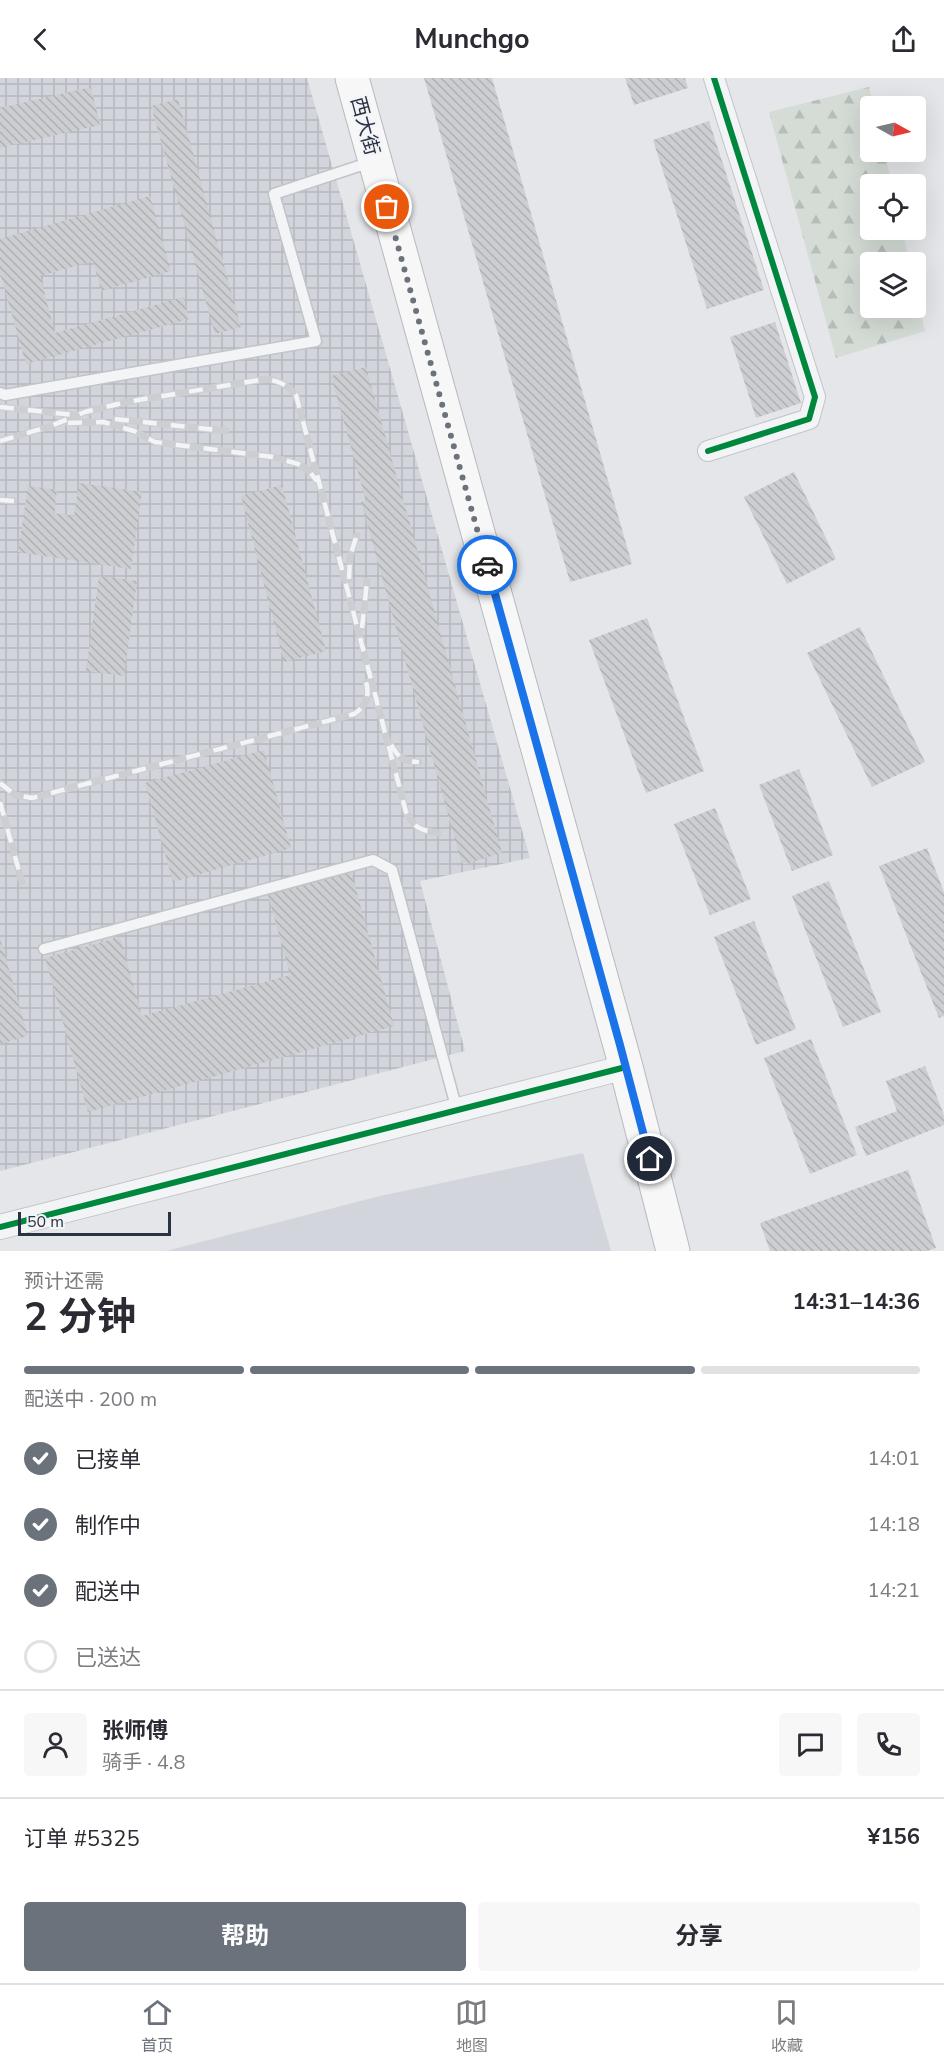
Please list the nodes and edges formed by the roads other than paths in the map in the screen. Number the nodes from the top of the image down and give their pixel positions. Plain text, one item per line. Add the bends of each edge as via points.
1 (352, 78) edge
2 (714, 78) edge
3 (375, 161) junction
4 (0, 393) edge
5 (708, 451) dead end
6 (44, 949) dead end
7 (626, 1067) junction
8 (457, 1110) junction
9 (0, 1227) edge
10 (673, 1251) edge

1 - 3 highway, 西大街
2 - 5 street via 815,397 809,419
3 - 4 lane via 274,194 316,341
3 - 7 highway, 西大街
6 - 8 lane via 373,860 392,870
7 - 8 street
7 - 10 highway, 西大街
8 - 9 street

